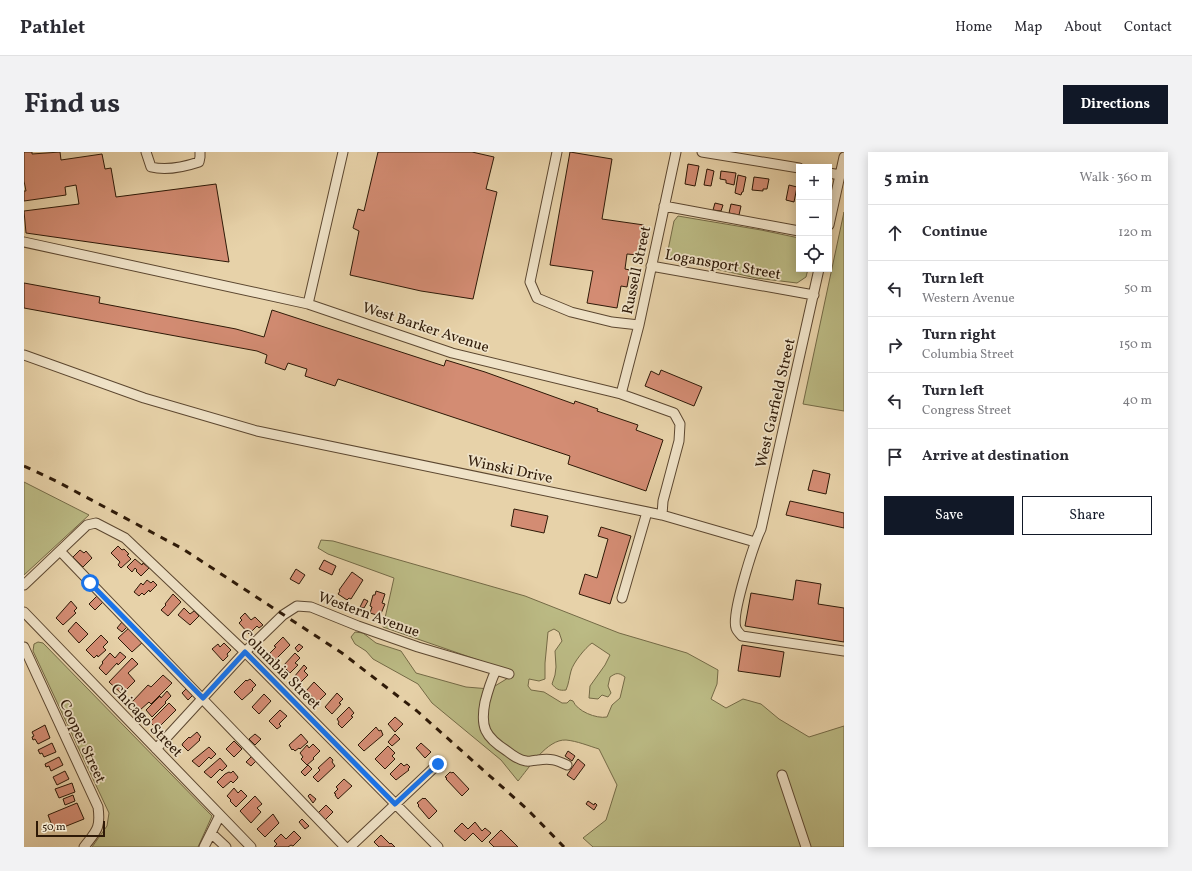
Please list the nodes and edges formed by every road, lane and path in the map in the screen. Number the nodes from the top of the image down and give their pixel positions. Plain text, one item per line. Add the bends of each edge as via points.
1 (146, 152) edge
2 (200, 152) edge
3 (343, 152) edge
4 (557, 152) edge
5 (676, 152) edge
6 (702, 152) edge
7 (844, 157) edge
8 (796, 168) edge
9 (832, 174) edge
10 (840, 175) junction
11 (664, 206) junction
12 (832, 211) edge
13 (796, 230) edge
14 (24, 242) edge
15 (651, 266) junction
16 (818, 272) edge
17 (814, 295) junction
18 (308, 304) junction
19 (639, 325) junction
20 (24, 355) edge
21 (621, 394) junction
22 (647, 512) junction
23 (662, 515) junction
24 (755, 542) junction
25 (60, 552) junction
26 (24, 585) edge
27 (622, 598) dead end
28 (24, 612) edge
29 (24, 647) edge
30 (844, 651) edge
31 (245, 652) junction
32 (496, 670) junction
33 (510, 674) dead end
34 (203, 698) junction
35 (156, 749) junction
36 (438, 764) dead end
37 (567, 765) dead end
38 (782, 775) dead end
39 (395, 804) junction
40 (220, 815) junction
41 (211, 833) junction
42 (434, 846) edge
43 (84, 847) edge
44 (204, 847) edge
45 (226, 847) edge
46 (251, 847) edge
47 (345, 847) edge
48 (350, 847) edge
49 (806, 847) edge

1 - 2 street via 151,167 162,170 199,162
3 - 18 street
4 - 19 street via 530,282 537,298 571,312 612,322
5 - 11 street, Russell Street
6 - 8 street
7 - 10 street
9 - 10 street
10 - 12 street
11 - 13 street
11 - 15 street, Russell Street
14 - 18 street, West Barker Avenue
15 - 17 street, Logansport Street
15 - 19 street, Russell Street
16 - 17 street, West Garfield Street
17 - 24 street, West Garfield Street via 761,529
18 - 21 street, West Barker Avenue via 452,353
19 - 21 street, Russell Street
20 - 22 street, Winski Drive via 144,398 257,431
21 - 23 street, West Barker Avenue via 674,413 680,424 679,441 663,501
22 - 23 street, Winski Drive
22 - 27 street
23 - 24 street, Winski Drive
24 - 30 street, West Garfield Street via 737,608 736,628 742,636
25 - 26 street
25 - 31 street, Columbia Street via 88,525 96,523 125,538
25 - 34 street
28 - 35 street, Chicago Street
29 - 43 street, Cooper Street via 98,807 98,829
31 - 32 street, Western Avenue via 283,615 297,606 311,607 418,647
31 - 34 street, Western Avenue
31 - 39 street, Columbia Street
32 - 33 street, Western Avenue
32 - 37 street via 488,686 483,718 484,728 490,737 499,746 526,762 546,758
34 - 35 street, Western Avenue
34 - 47 street
35 - 40 street, Chicago Street
36 - 39 street
38 - 49 street
39 - 42 street, Columbia Street
39 - 48 street
40 - 41 street
40 - 46 street, Chicago Street
41 - 44 street
41 - 45 street

